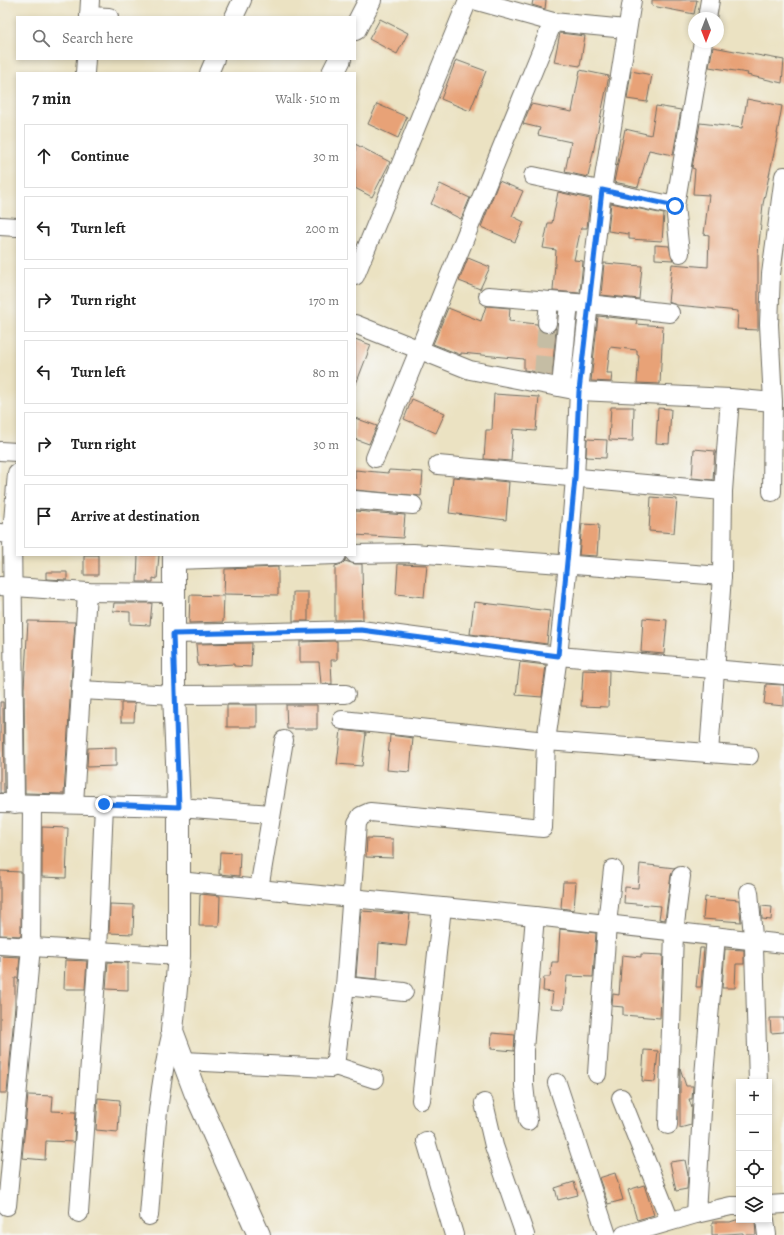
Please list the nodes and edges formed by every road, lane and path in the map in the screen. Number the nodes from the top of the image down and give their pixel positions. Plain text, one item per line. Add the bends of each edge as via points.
1 (242, 0) edge
2 (370, 0) edge
3 (468, 0) edge
4 (474, 0) edge
5 (632, 0) edge
6 (710, 0) edge
7 (89, 11) edge
8 (708, 12) edge
9 (106, 16) edge
10 (234, 16) edge
11 (553, 22) junction
12 (356, 27) edge
13 (626, 29) junction
14 (702, 48) edge
15 (86, 60) edge
16 (215, 60) edge
17 (340, 60) edge
18 (85, 72) edge
19 (209, 72) edge
20 (334, 72) edge
21 (533, 176) dead end
22 (784, 176) edge
23 (602, 190) junction
24 (675, 206) junction
25 (0, 226) edge
26 (16, 227) edge
27 (680, 253) dead end
28 (356, 274) edge
29 (488, 296) dead end
30 (549, 301) junction
31 (569, 302) junction
32 (589, 304) junction
33 (670, 313) dead end
34 (547, 323) tunnel mouth
35 (356, 324) edge
36 (420, 350) junction
37 (561, 388) junction
38 (579, 391) junction
39 (730, 398) junction
40 (773, 402) junction
41 (0, 451) edge
42 (16, 452) edge
43 (375, 458) dead end
44 (438, 465) dead end
45 (575, 478) junction
46 (16, 482) edge
47 (723, 491) junction
48 (772, 492) dead end
49 (356, 500) edge
50 (413, 505) dead end
51 (10, 534) edge
52 (356, 554) edge
53 (283, 556) edge
54 (174, 558) edge
55 (568, 564) junction
56 (722, 576) junction
57 (7, 586) edge
58 (87, 592) junction
59 (174, 593) junction
60 (173, 634) junction
61 (558, 656) junction
62 (716, 668) junction
63 (784, 675) edge
64 (81, 690) junction
65 (346, 694) dead end
66 (174, 695) junction
67 (342, 720) dead end
68 (284, 740) dead end
69 (546, 741) junction
70 (709, 753) junction
71 (748, 756) dead end
72 (16, 804) edge
73 (74, 804) junction
74 (104, 804) junction
75 (179, 807) junction
76 (271, 814) junction
77 (614, 869) dead end
78 (681, 876) dead end
79 (178, 881) junction
80 (259, 889) junction
81 (748, 892) dead end
82 (351, 897) junction
83 (442, 908) junction
84 (535, 916) junction
85 (607, 924) junction
86 (674, 932) junction
87 (716, 936) junction
88 (753, 941) junction
89 (784, 944) edge
90 (0, 945) edge
91 (31, 947) junction
92 (98, 951) junction
93 (179, 956) junction
94 (345, 986) junction
95 (404, 992) dead end
96 (172, 1031) junction
97 (183, 1061) junction
98 (335, 1066) junction
99 (597, 1074) dead end
100 (375, 1079) dead end
101 (758, 1079) edge
102 (557, 1083) dead end
103 (621, 1098) dead end
104 (420, 1100) dead end
105 (484, 1103) dead end
106 (528, 1121) dead end
107 (668, 1125) dead end
108 (426, 1142) dead end
109 (784, 1204) edge
110 (772, 1205) edge
111 (7, 1206) dead end
112 (736, 1206) edge
113 (79, 1213) dead end
114 (696, 1214) junction
115 (150, 1216) dead end
116 (670, 1221) junction
117 (765, 1223) edge
118 (257, 1230) edge
119 (454, 1235) edge
120 (526, 1235) edge
121 (607, 1235) edge
122 (624, 1235) edge
123 (767, 1235) edge

1 - 10 street
2 - 12 street
3 - 28 street
4 - 11 street
5 - 13 street
6 - 8 street
7 - 9 street
11 - 13 street
11 - 36 street
13 - 23 street
14 - 24 street
15 - 18 street
16 - 19 street
17 - 20 street
21 - 23 street
22 - 40 street via 771,274 769,324
23 - 24 street
23 - 32 street
24 - 27 street
25 - 26 street
29 - 30 street
30 - 31 street
30 - 34 street
31 - 32 street
31 - 37 street
32 - 33 street
32 - 38 street
35 - 36 street
36 - 37 street via 470,370 542,379
36 - 43 street
37 - 38 street
38 - 39 street
38 - 45 street
39 - 40 street
39 - 47 street
40 - 48 street
41 - 42 street
44 - 45 street
45 - 47 street
45 - 55 street
46 - 51 street
47 - 56 street
49 - 50 street
51 - 57 street
52 - 55 street via 413,552
53 - 54 street
54 - 59 street
55 - 56 street
55 - 61 street
56 - 62 street
57 - 58 street
57 - 72 street
58 - 59 street
58 - 64 street
59 - 60 street
60 - 61 street via 361,630
60 - 66 street
61 - 62 street
61 - 69 street
62 - 63 street
62 - 70 street
64 - 66 street
64 - 73 street
65 - 66 street
66 - 75 street
67 - 69 street
68 - 76 street
69 - 70 street
69 - 82 street via 543,828 370,812 361,816 357,823
70 - 71 street
72 - 73 street
72 - 91 street
73 - 74 street
74 - 75 street
74 - 92 street
75 - 76 street
75 - 79 street
76 - 80 street
77 - 85 street
78 - 86 street
79 - 80 street
79 - 93 street
80 - 82 street
81 - 88 street
82 - 83 street
82 - 94 street
83 - 84 street
83 - 104 street
84 - 85 street
84 - 106 street via 524,1050
85 - 86 street
85 - 99 street
86 - 87 street
86 - 107 street
87 - 88 street
87 - 114 street
88 - 89 street
88 - 101 street
90 - 91 street
91 - 92 street
91 - 111 street
92 - 93 street
92 - 113 street
93 - 96 street
94 - 95 street
94 - 98 street
96 - 97 street
96 - 115 street via 157,1108
97 - 98 street via 330,1068
97 - 118 street
98 - 100 street
102 - 121 street
103 - 116 street
105 - 120 street via 494,1146
108 - 119 street
109 - 110 street
112 - 114 street
114 - 116 street
116 - 122 street
117 - 123 street

